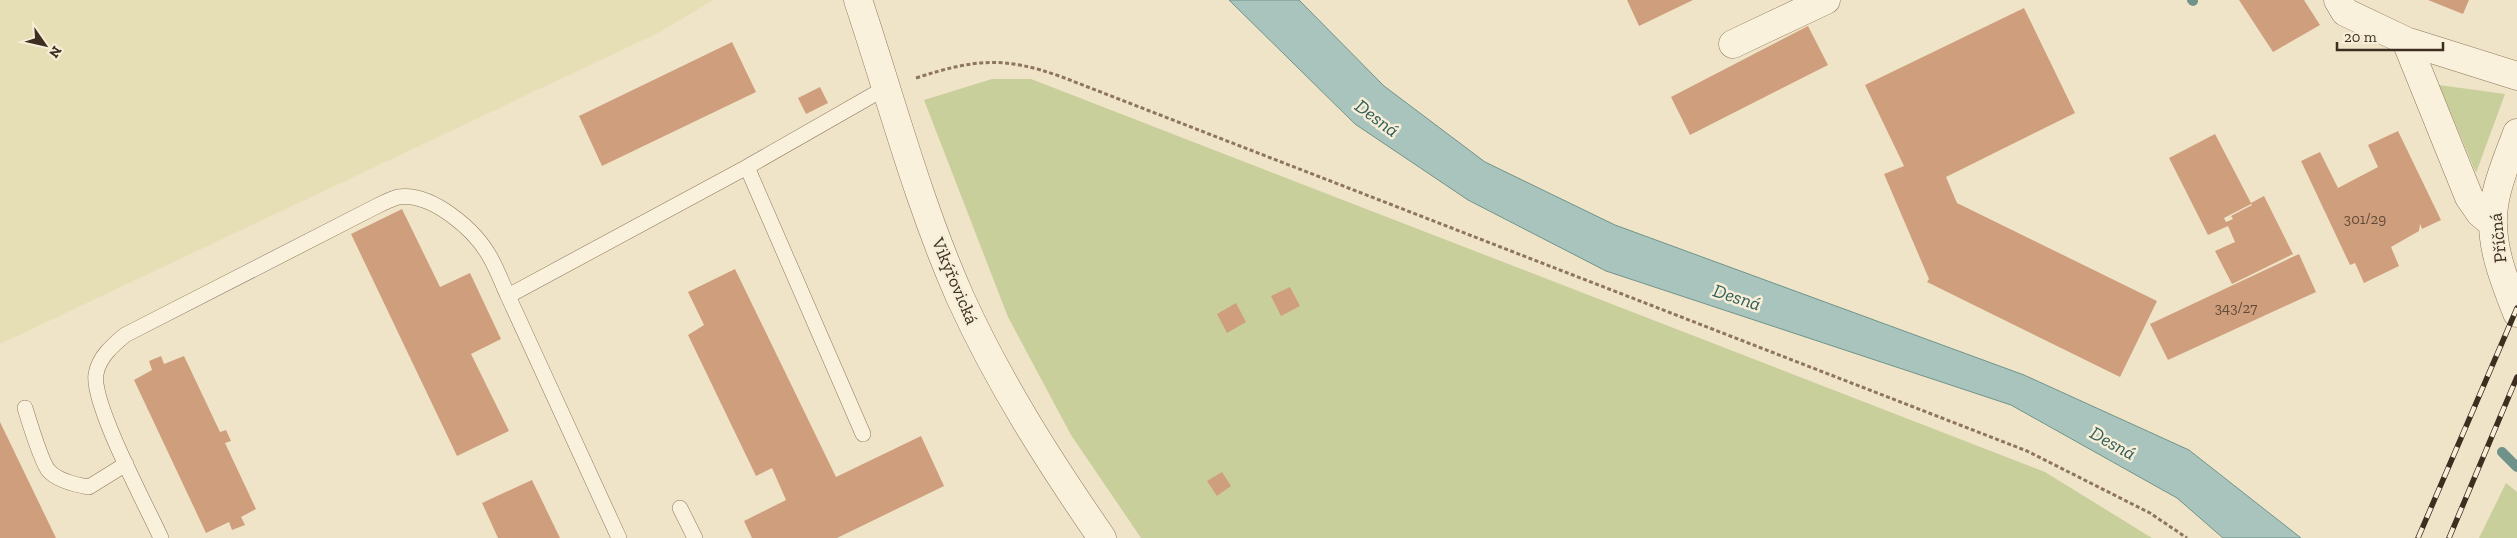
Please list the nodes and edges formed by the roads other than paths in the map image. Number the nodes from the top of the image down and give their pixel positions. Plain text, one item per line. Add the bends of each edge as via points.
1 (858, 0) edge
2 (1826, 0) edge
3 (2338, 0) edge
4 (2406, 41) junction
5 (1733, 44) dead end
6 (2517, 76) edge
7 (887, 87) junction
8 (2517, 133) edge
9 (747, 167) junction
10 (2493, 224) junction
11 (508, 296) junction
12 (2517, 313) edge
13 (25, 408) dead end
14 (863, 434) dead end
15 (126, 464) junction
16 (680, 508) dead end
17 (161, 538) edge
18 (619, 538) edge
19 (695, 538) edge
20 (1102, 538) edge

1 - 7 street, Vikýřovická
2 - 5 street
3 - 4 street via 2346,12
4 - 6 street
4 - 10 street via 2469,197
7 - 9 lane
7 - 20 street, Vikýřovická via 930,221 979,337 1037,440
8 - 10 street, Příčná via 2494,201
9 - 11 lane
9 - 14 lane
10 - 12 street, Příčná via 2496,253
11 - 15 lane via 480,242 441,208 423,200 399,197 376,206 125,335 105,352 96,375 100,405
11 - 18 lane
13 - 15 lane via 48,471 62,479 89,487
15 - 17 lane
16 - 19 lane

